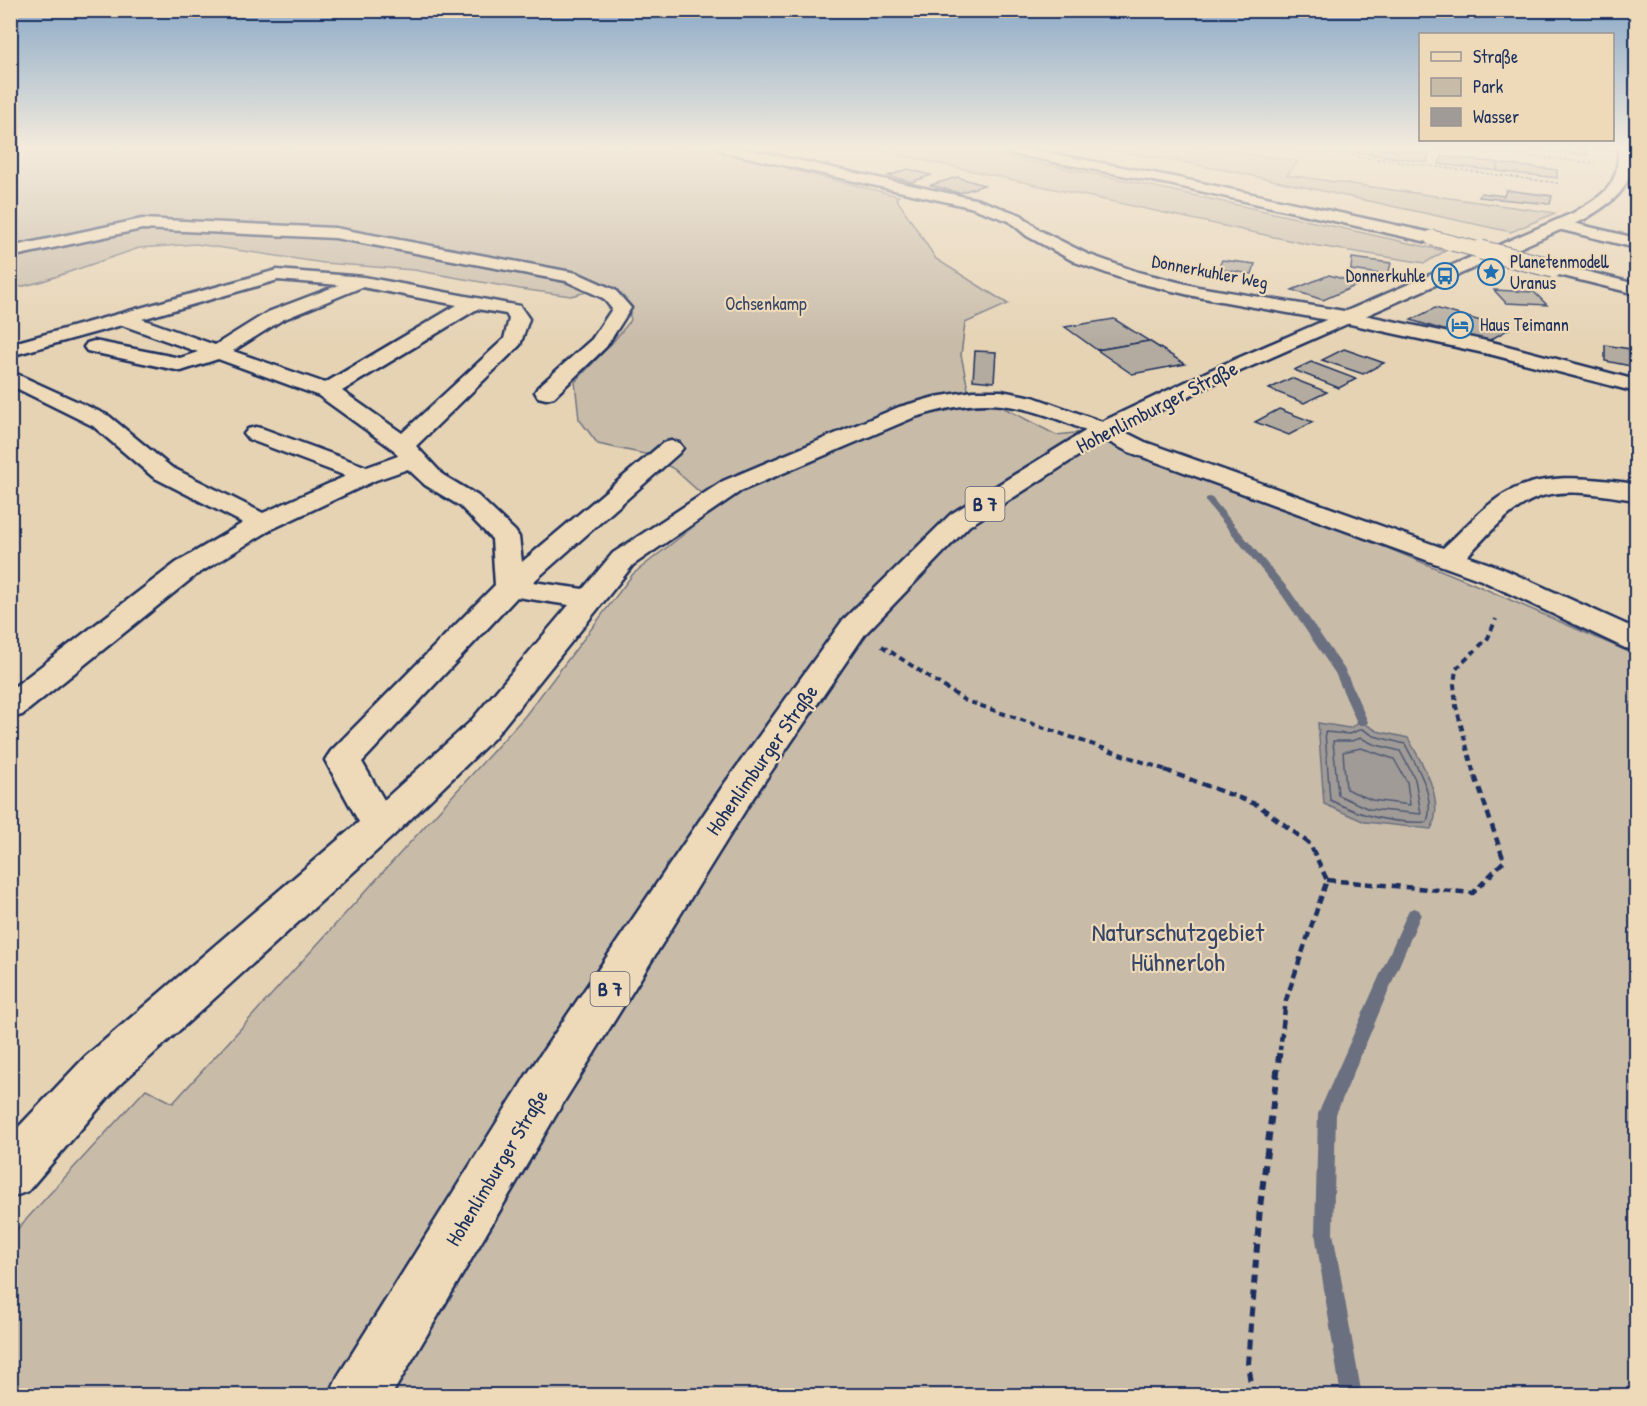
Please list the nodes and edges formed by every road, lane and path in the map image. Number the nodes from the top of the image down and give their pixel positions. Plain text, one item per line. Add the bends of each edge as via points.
1 (1003, 214) edge
2 (1321, 214) edge
3 (1380, 214) edge
4 (1581, 214) edge
5 (1560, 225) junction
6 (1636, 243) edge
7 (10, 252) edge
8 (1636, 272) edge
9 (364, 282) junction
10 (1636, 289) edge
11 (474, 303) junction
12 (1350, 318) junction
13 (124, 319) junction
14 (94, 347) dead end
15 (10, 350) edge
16 (216, 354) junction
17 (10, 377) edge
18 (1636, 386) edge
19 (327, 391) junction
20 (546, 392) dead end
21 (1103, 430) junction
22 (256, 434) dead end
23 (671, 448) dead end
24 (408, 452) junction
25 (367, 475) junction
26 (1636, 492) edge
27 (263, 523) junction
28 (1448, 558) junction
29 (510, 586) junction
30 (591, 599) junction
31 (1496, 619) dead end
32 (854, 627) junction
33 (1636, 641) edge
34 (10, 707) edge
35 (380, 826) junction
36 (1327, 880) junction
37 (10, 1173) edge
38 (358, 1395) edge
39 (1253, 1395) edge

1 - 12 main road, Donnerkuhler Weg via 1081,258 1132,276 1198,292
2 - 10 main road, bridge
3 - 8 main road
4 - 5 main road, B 7
5 - 6 main road
5 - 12 main road, B 7
7 - 20 main road via 142,224 172,224 335,233 571,277 609,294 622,308 599,343
9 - 11 main road
9 - 13 main road via 278,275
9 - 16 main road via 275,316
11 - 19 main road
11 - 24 main road via 513,310 519,319 513,341
12 - 18 main road, Donnerkuhler Weg via 1496,349
12 - 21 main road, Hohenlimburger Straße / B 7 via 1222,372
13 - 15 main road
13 - 16 main road
14 - 16 main road via 180,365
16 - 19 main road
17 - 27 main road via 101,421 162,472
19 - 24 main road
21 - 28 main road via 1137,447
21 - 30 main road via 1034,404 1001,398 944,402 907,412 732,486 623,559
21 - 32 main road, Hohenlimburger Straße / B 7 via 960,520
22 - 25 main road
23 - 29 main road
24 - 25 main road
24 - 29 main road via 434,480 469,501 505,537
25 - 27 main road
26 - 28 main road via 1571,486 1526,493 1503,508
27 - 34 main road via 186,569
28 - 33 main road
29 - 30 main road
29 - 35 main road via 343,760
30 - 35 main road via 482,730
31 - 36 path via 1487,639 1456,668 1453,688 1466,744 1504,861 1473,893
32 - 36 path via 964,700 1258,805 1310,844
32 - 38 main road, Hohenlimburger Straße / B 7 via 738,792 543,1092
35 - 37 main road via 101,1072
36 - 39 path via 1286,1000 1260,1207 1248,1364

